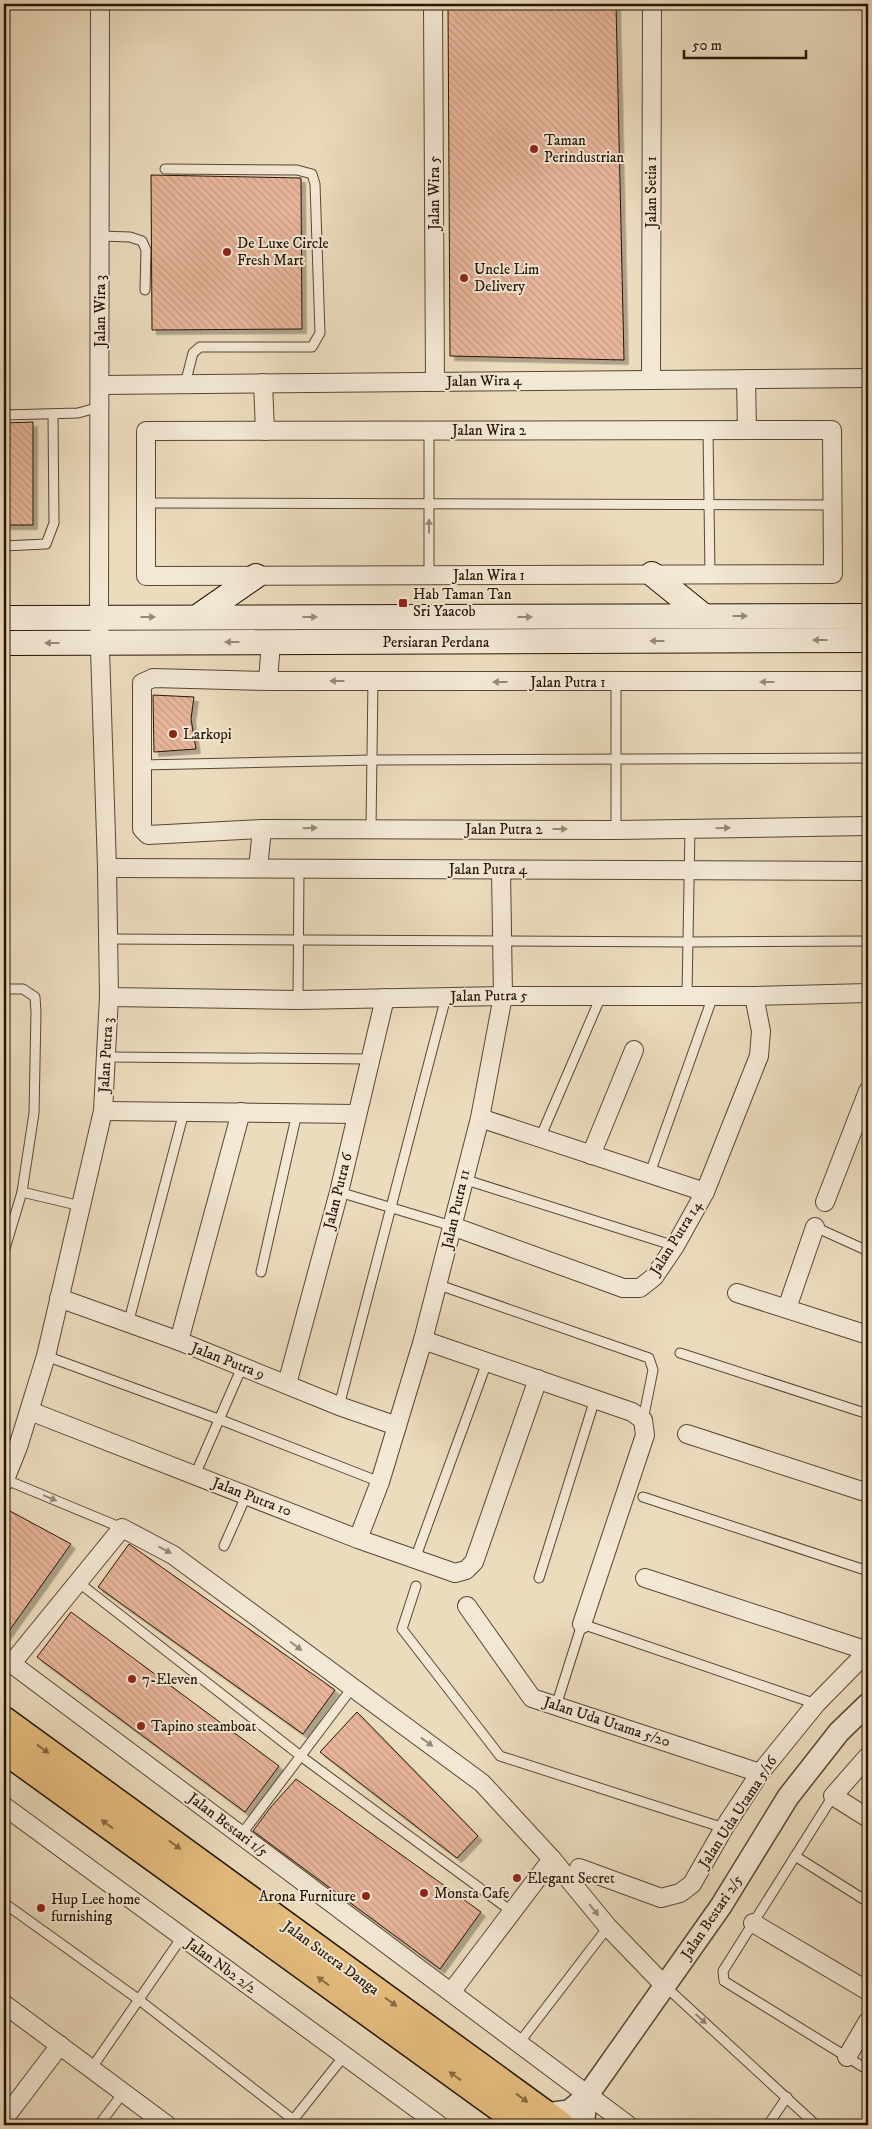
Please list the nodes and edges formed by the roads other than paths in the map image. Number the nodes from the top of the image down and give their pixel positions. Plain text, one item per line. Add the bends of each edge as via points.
1 (100, 4) edge
2 (433, 4) edge
3 (652, 4) edge
4 (165, 169) dead end
5 (100, 236) junction
6 (145, 290) dead end
7 (868, 378) edge
8 (746, 379) junction
9 (650, 380) junction
10 (435, 382) junction
11 (263, 383) junction
12 (184, 384) junction
13 (100, 385) junction
14 (100, 407) junction
15 (4, 415) edge
16 (52, 416) junction
17 (708, 430) junction
18 (747, 430) junction
19 (265, 431) junction
20 (429, 431) junction
21 (146, 503) junction
22 (429, 504) junction
23 (709, 504) junction
24 (833, 505) junction
25 (4, 546) edge
26 (652, 574) junction
27 (710, 574) junction
28 (429, 575) junction
29 (256, 576) junction
30 (704, 616) junction
31 (868, 616) edge
32 (197, 617) junction
33 (4, 618) edge
34 (99, 618) junction
35 (868, 640) edge
36 (271, 642) junction
37 (100, 643) junction
38 (4, 644) edge
39 (268, 681) junction
40 (373, 681) junction
41 (868, 681) edge
42 (616, 682) junction
43 (868, 758) edge
44 (372, 760) junction
45 (616, 761) junction
46 (142, 765) junction
47 (868, 826) edge
48 (372, 828) junction
49 (262, 829) junction
50 (690, 829) junction
51 (616, 830) junction
52 (108, 868) junction
53 (258, 868) junction
54 (299, 869) junction
55 (501, 870) junction
56 (690, 870) junction
57 (868, 871) edge
58 (108, 939) junction
59 (300, 939) junction
60 (504, 940) junction
61 (868, 940) edge
62 (688, 942) junction
63 (4, 989) edge
64 (868, 993) edge
65 (602, 994) junction
66 (687, 994) junction
67 (503, 996) junction
68 (713, 996) junction
69 (754, 996) junction
70 (109, 997) junction
71 (446, 997) junction
72 (385, 998) junction
73 (298, 1000) junction
74 (634, 1050) dead end
75 (106, 1057) junction
76 (370, 1059) junction
77 (868, 1091) edge
78 (103, 1111) junction
79 (184, 1112) junction
80 (241, 1112) junction
81 (297, 1113) junction
82 (356, 1114) junction
83 (480, 1118) junction
84 (540, 1138) junction
85 (591, 1155) junction
86 (650, 1173) junction
87 (463, 1179) junction
88 (22, 1192) junction
89 (339, 1192) junction
90 (705, 1192) junction
91 (825, 1202) dead end
92 (81, 1206) junction
93 (393, 1206) junction
94 (452, 1226) junction
95 (815, 1227) joint
96 (675, 1246) junction
97 (868, 1251) edge
98 (4, 1252) edge
99 (261, 1272) dead end
100 (439, 1285) junction
101 (737, 1293) dead end
102 (59, 1298) junction
103 (787, 1308) junction
104 (128, 1324) junction
105 (868, 1335) edge
106 (423, 1340) junction
107 (178, 1341) junction
108 (680, 1353) dead end
109 (46, 1356) junction
110 (487, 1362) junction
111 (242, 1367) junction
112 (538, 1379) junction
113 (287, 1384) junction
114 (595, 1399) junction
115 (340, 1406) junction
116 (30, 1411) junction
117 (868, 1414) edge
118 (221, 1420) junction
119 (643, 1420) junction
120 (397, 1426) junction
121 (687, 1434) dead end
122 (195, 1476) junction
123 (4, 1480) edge
124 (380, 1482) junction
125 (868, 1493) edge
126 (247, 1494) junction
127 (643, 1497) dead end
128 (122, 1528) junction
129 (358, 1539) junction
130 (224, 1546) dead end
131 (415, 1559) junction
132 (868, 1571) edge
133 (539, 1578) dead end
134 (645, 1578) dead end
135 (78, 1582) junction
136 (416, 1586) dead end
137 (467, 1606) dead end
138 (582, 1624) junction
139 (868, 1651) edge
140 (8, 1660) edge
141 (352, 1688) junction
142 (816, 1704) junction
143 (868, 1704) edge
144 (556, 1706) junction
145 (4, 1720) edge
146 (4, 1750) edge
147 (868, 1756) edge
148 (302, 1757) junction
149 (760, 1772) junction
150 (833, 1796) junction
151 (4, 1806) edge
152 (868, 1818) edge
153 (724, 1828) junction
154 (241, 1835) junction
155 (795, 1856) junction
156 (552, 1859) junction
157 (579, 1868) dead end
158 (868, 1902) edge
159 (4, 1903) edge
160 (511, 1911) junction
161 (753, 1923) junction
162 (608, 1927) junction
163 (182, 1937) junction
164 (665, 1986) junction
165 (868, 1991) edge
166 (452, 1992) junction
167 (138, 1998) junction
168 (4, 2004) edge
169 (868, 2021) edge
170 (518, 2043) junction
171 (60, 2045) junction
172 (344, 2056) junction
173 (847, 2057) junction
174 (91, 2069) junction
175 (868, 2070) edge
176 (123, 2093) junction
177 (587, 2096) junction
178 (788, 2097) junction
179 (4, 2119) edge
180 (297, 2122) edge
181 (543, 2122) edge
182 (99, 2125) edge
183 (167, 2125) edge
184 (439, 2125) edge
185 (583, 2125) edge
186 (628, 2125) edge
187 (768, 2125) edge
188 (816, 2125) edge

1 - 5 street, Jalan Wira 3
2 - 10 street, Jalan Wira 5
3 - 9 street, Jalan Setia 1
4 - 12 lane via 297,170 312,174 315,184 320,333 312,347 200,347 193,353
5 - 6 lane via 142,240 146,250
5 - 13 street, Jalan Wira 3
7 - 8 street, Jalan Wira 4
8 - 9 street, Jalan Wira 4
8 - 18 street
9 - 10 street, Jalan Wira 4
10 - 11 street, Jalan Wira 4
11 - 12 street, Jalan Wira 4
11 - 19 street
12 - 13 street, Jalan Wira 4
13 - 14 street, Jalan Wira 3
14 - 16 lane
14 - 34 street, Jalan Wira 3
15 - 16 lane
16 - 25 lane via 54,523 46,544
17 - 18 street, Jalan Wira 2
17 - 20 street, Jalan Wira 2
17 - 23 lane
18 - 24 street, Jalan Wira 2 via 832,430
19 - 20 street, Jalan Wira 2
19 - 21 street, Jalan Wira 2 via 146,432
20 - 22 lane
21 - 22 lane
21 - 29 street, Jalan Wira 1 via 146,576
22 - 23 lane
28 -> 22 lane
23 - 24 lane
23 - 27 lane
24 - 27 street, Jalan Wira 1 via 833,574
26 - 27 street, Jalan Wira 1
26 - 28 street, Jalan Wira 1
26 - 30 main road
28 - 29 street, Jalan Wira 1
29 - 32 main road
30 -> 31 main road, Persiaran Perdana
32 -> 30 main road, Persiaran Perdana
34 -> 32 main road, Persiaran Perdana
33 - 34 main road, Persiaran Perdana
34 - 37 street, Jalan Putra 3
35 -> 36 main road, Persiaran Perdana
36 -> 37 main road, Persiaran Perdana
36 - 39 street
37 -> 38 main road, Persiaran Perdana
37 - 52 street, Jalan Putra 3
40 -> 39 street, Jalan Putra 1
39 - 46 street, Jalan Putra 1 via 153,678 142,684
42 -> 40 street, Jalan Putra 1
40 - 44 lane
41 -> 42 street, Jalan Putra 1
42 - 45 lane
43 - 45 lane
44 - 45 lane
44 - 46 lane
44 - 48 lane
45 - 51 lane
46 - 49 street, Jalan Putra 2 via 142,829 148,835
50 -> 47 street, Jalan Putra 2
49 -> 48 street, Jalan Putra 2
48 -> 51 street, Jalan Putra 2
49 - 53 street
50 - 51 street, Jalan Putra 2
50 - 56 lane
52 - 53 street, Jalan Putra 4
52 - 58 street, Jalan Putra 3
53 - 54 street, Jalan Putra 4
54 - 55 street, Jalan Putra 4
54 - 59 lane
55 - 56 street, Jalan Putra 4
55 - 60 street, Jalan Putra 11
56 - 57 street, Jalan Putra 4
56 - 62 lane
58 - 59 lane
58 - 70 street, Jalan Putra 3
59 - 60 lane
59 - 73 lane
60 - 62 lane
60 - 67 street, Jalan Putra 11
61 - 62 lane
62 - 66 lane
63 - 88 lane via 23,989 35,998 34,1113
64 - 69 street, Jalan Putra 5
65 - 66 street, Jalan Putra 5
65 - 67 street, Jalan Putra 5
65 - 84 lane
66 - 68 street, Jalan Putra 5
67 - 71 street, Jalan Putra 5
67 - 83 street, Jalan Putra 11
68 - 69 street, Jalan Putra 5
68 - 86 lane
69 - 90 street, Jalan Putra 14 via 761,1031 759,1056
70 - 73 street, Jalan Putra 5
70 - 75 street, Jalan Putra 3
71 - 72 street, Jalan Putra 5
71 - 93 lane
72 - 73 street, Jalan Putra 5
72 - 76 street, Jalan Putra 6
74 - 85 street
75 - 76 lane
75 - 78 street, Jalan Putra 3
76 - 82 street, Jalan Putra 6
77 - 91 street
78 - 79 street
78 - 92 street, Jalan Putra 3
79 - 80 street
79 - 104 lane
80 - 81 street
80 - 107 street
81 - 82 street
81 - 99 lane
82 - 89 street, Jalan Putra 6
83 - 84 street
83 - 87 street, Jalan Putra 11
84 - 85 street
85 - 86 street
86 - 90 street
87 - 94 street, Jalan Putra 11
87 - 96 lane
88 - 92 lane
88 - 98 lane
89 - 93 lane
89 - 113 street, Jalan Putra 6
90 - 96 street, Jalan Putra 14
92 - 102 street, Jalan Putra 3
93 - 94 lane
93 - 115 lane
94 - 96 street, Jalan Putra 14 via 623,1288 640,1288 654,1277
94 - 100 street, Jalan Putra 11
95 - 97 lane
95 - 103 street
100 - 106 street, Jalan Putra 11
100 - 119 lane via 649,1358 653,1370
101 - 103 street
102 - 104 street, Jalan Putra 9
102 - 109 street, Jalan Putra 3
103 - 105 street
104 - 107 street, Jalan Putra 9
106 - 110 street
106 - 120 street, Jalan Putra 11
107 - 111 street, Jalan Putra 9
108 - 117 lane
109 - 116 street, Jalan Putra 3
109 - 118 lane
110 - 112 street
110 - 131 lane
111 - 113 street, Jalan Putra 9
111 - 118 lane
112 - 114 street
112 - 131 street, Jalan Putra 10 via 474,1562 466,1570 455,1573
113 - 115 street, Jalan Putra 9
114 - 119 street via 632,1412
114 - 133 lane
115 - 120 street, Jalan Putra 9
116 - 122 street, Jalan Putra 10
116 - 123 street, Jalan Putra 3
118 - 122 lane
118 - 124 lane
119 - 138 street via 645,1435
120 - 124 street, Jalan Putra 11
121 - 125 street
122 - 126 street, Jalan Putra 10
123 -> 128 lane
124 - 129 street, Jalan Putra 11
126 - 129 street, Jalan Putra 10
126 - 130 lane
127 - 132 lane
128 - 135 street
128 -> 141 street via 173,1555
129 - 131 street, Jalan Putra 10
134 - 139 street
135 - 140 street
135 - 148 lane
136 - 153 lane via 402,1629 500,1756
137 - 144 street, Jalan Uda Utama 5/20 via 532,1698
138 - 142 lane
138 - 144 lane
139 - 142 street, Jalan Uda Utama 5/16
140 - 154 street, Jalan Bestari 1/5
141 - 148 lane
141 -> 156 street via 482,1783
142 - 149 street, Jalan Uda Utama 5/16
143 - 164 street, Jalan Bestari 2/5 via 839,1732 788,1797 721,1906
144 - 149 street, Jalan Uda Utama 5/20
145 -> 181 main road, Jalan Sutera Danga
181 -> 146 main road, Jalan Sutera Danga
147 - 150 street
148 - 154 lane
148 - 160 lane
149 - 153 street, Jalan Uda Utama 5/16
150 - 152 street
150 - 155 lane
151 - 163 street, Jalan Nb2 2/2
153 - 157 street, Jalan Uda Utama 5/16 via 692,1884 680,1893 661,1898
154 - 166 street, Jalan Bestari 1/5
155 - 158 lane
155 - 161 lane
156 - 160 street
156 -> 162 street
159 - 167 lane
160 - 166 street
161 - 165 street
161 - 173 lane via 723,1971 724,1981
162 - 164 street
162 - 170 lane
163 - 167 lane
163 - 172 street, Jalan Nb2 2/2
164 - 177 street, Jalan Bestari 2/5
164 -> 178 lane
166 - 170 street, Jalan Bestari 1/5
167 - 174 lane
167 - 180 lane
168 - 171 street
169 - 173 street
170 - 177 street, Jalan Bestari 1/5
171 - 174 street
171 - 179 street
172 - 180 lane
172 - 184 street, Jalan Nb2 2/2
173 - 175 lane
174 - 176 street
176 - 182 lane
176 - 183 street
177 - 181 street, Jalan Bestari 2/5 via 568,2111
177 - 185 street
177 - 186 street, Jalan Bestari 1/5
178 - 187 lane
178 - 188 lane

